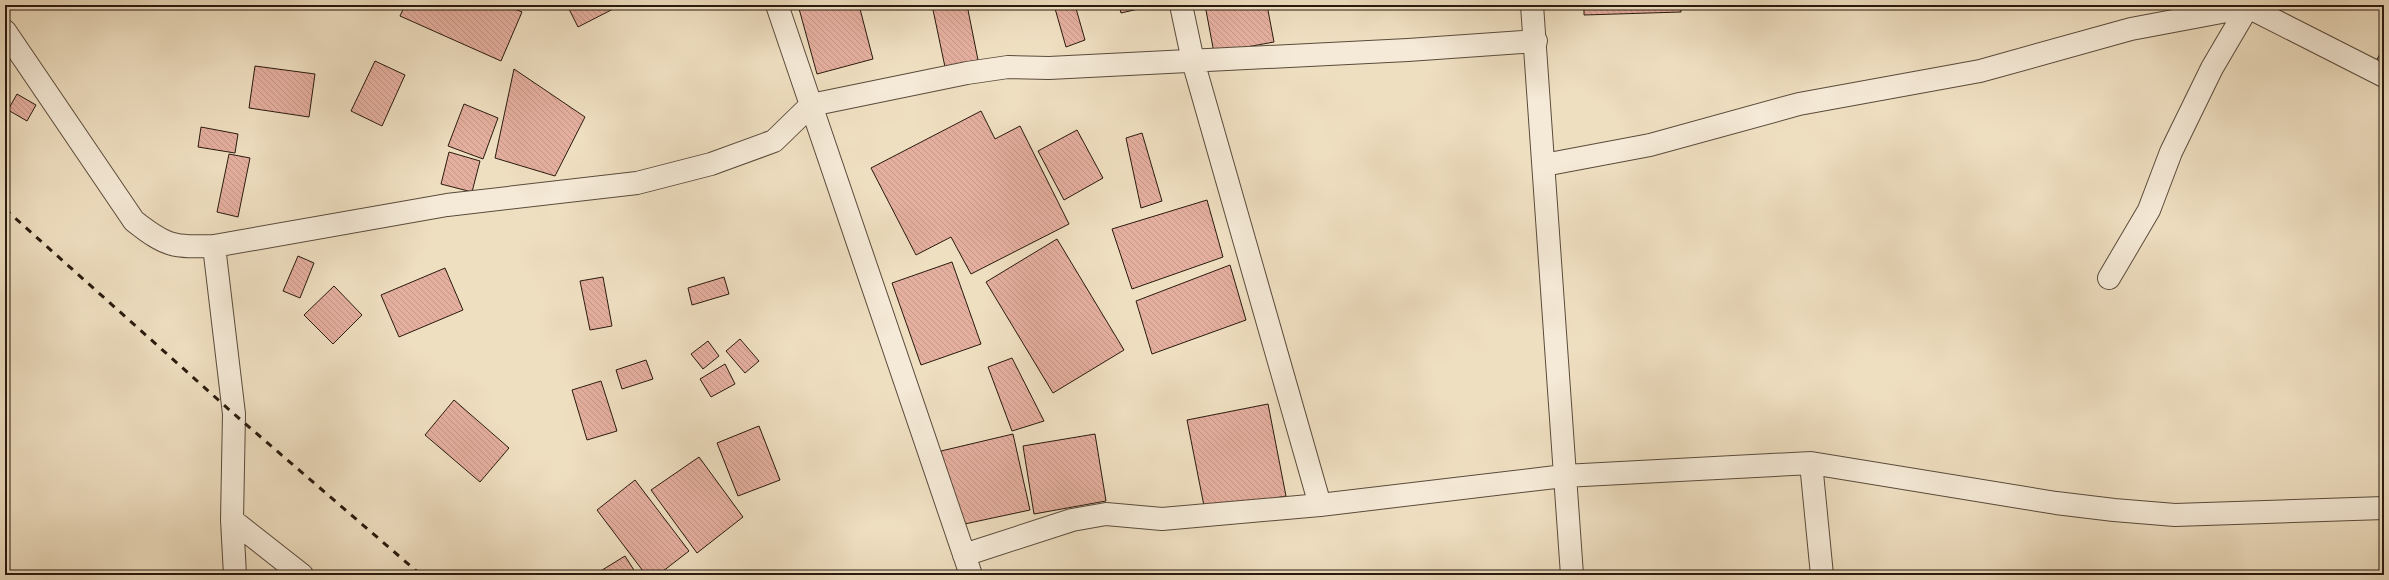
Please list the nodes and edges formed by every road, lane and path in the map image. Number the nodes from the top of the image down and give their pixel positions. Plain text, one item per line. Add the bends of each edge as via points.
1 (777, 5) edge
2 (1181, 5) edge
3 (1532, 5) edge
4 (2248, 6) edge
5 (5, 31) edge
6 (1536, 41) junction
7 (1193, 61) junction
8 (2384, 76) edge
9 (811, 105) junction
10 (1544, 165) junction
11 (214, 246) junction
12 (2109, 278) dead end
13 (1810, 463) junction
14 (1564, 476) junction
15 (1320, 505) junction
16 (2384, 508) edge
17 (232, 520) junction
18 (964, 555) junction
19 (236, 575) edge
20 (302, 575) edge
21 (972, 575) edge
22 (1572, 575) edge
23 (1822, 575) edge

1 - 9 street
2 - 7 street
3 - 6 street
4 - 8 street
4 - 10 street via 2130,29 1980,71 1799,104 1650,145
4 - 12 street via 2212,68 2170,152 2149,210
5 - 11 street via 134,221 155,238 178,247
6 - 7 street
6 - 10 street
7 - 9 street via 1050,68 1008,67
7 - 15 street
9 - 11 street via 774,141 711,164 637,183 447,205
9 - 18 street
10 - 14 street
11 - 17 street via 234,414
13 - 14 street
13 - 16 street via 2056,503 2175,515
13 - 23 street
14 - 15 street
14 - 22 street
15 - 18 street via 1162,519 1106,514 1072,520
17 - 19 street
17 - 20 street
18 - 21 street

